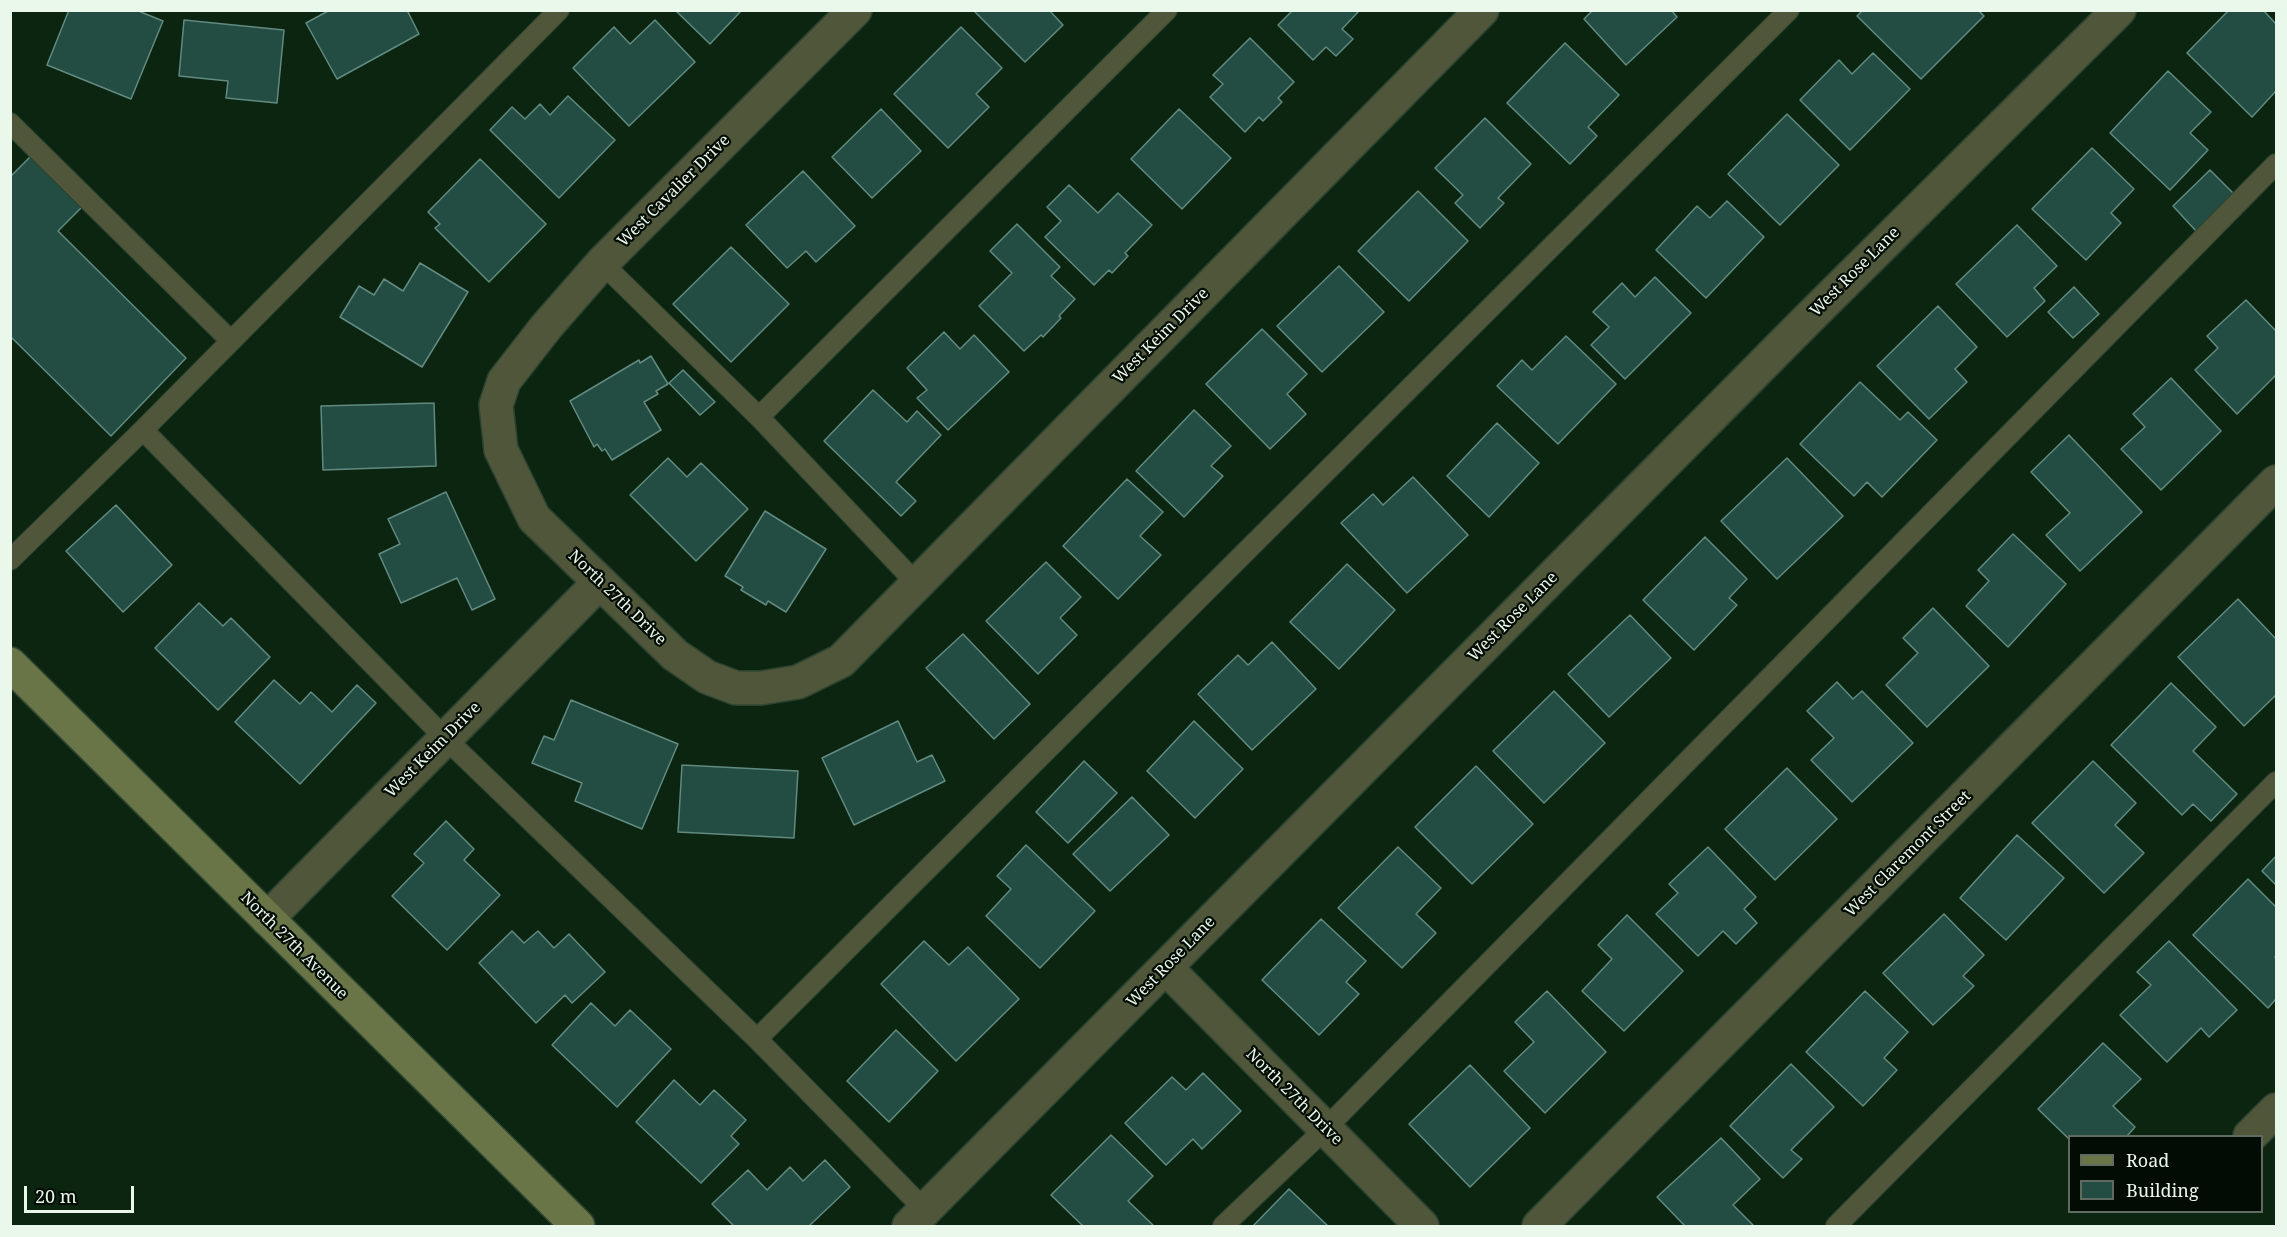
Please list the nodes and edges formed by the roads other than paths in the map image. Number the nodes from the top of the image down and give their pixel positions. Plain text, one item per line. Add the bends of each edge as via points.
1 (559, 10) edge
2 (855, 10) edge
3 (1167, 10) edge
4 (1482, 10) edge
5 (1789, 10) edge
6 (2119, 10) edge
7 (10, 123) edge
8 (2277, 164) edge
9 (602, 263) junction
10 (231, 341) junction
11 (504, 381) joint
12 (759, 417) junction
13 (143, 430) junction
14 (2277, 482) edge
15 (10, 560) edge
16 (600, 582) junction
17 (917, 584) junction
18 (842, 661) joint
19 (10, 664) edge
20 (445, 738) junction
21 (2277, 782) edge
22 (267, 919) junction
23 (1166, 968) junction
24 (757, 1039) junction
25 (2277, 1110) edge
26 (1325, 1129) junction
27 (2252, 1135) edge
28 (917, 1218) edge
29 (578, 1227) edge
30 (1223, 1227) edge
31 (1422, 1227) edge
32 (1539, 1227) edge
33 (1836, 1227) edge

1 - 10 lane
2 - 9 street, West Cavalier Drive
3 - 12 lane
4 - 17 street, West Keim Drive
5 - 24 lane
6 - 23 street, West Rose Lane
7 - 10 lane
8 - 26 lane
9 - 11 street, West Cavalier Drive
9 - 12 lane
10 - 13 lane
11 - 16 street, North 27th Drive via 496,405 501,450 517,484 534,518
12 - 17 lane
13 - 15 lane
13 - 20 lane
14 - 32 street, West Claremont Street
16 - 18 street, North 27th Drive via 675,655 706,676 735,688 798,682
16 - 20 street, West Keim Drive
17 - 18 street, West Keim Drive
19 - 22 main road, North 27th Avenue
20 - 22 street, West Keim Drive
20 - 24 lane
21 - 33 lane
22 - 29 main road, North 27th Avenue
23 - 26 street, North 27th Drive
23 - 28 street, West Rose Lane
24 - 28 lane
25 - 27 street
26 - 30 lane
26 - 31 street, North 27th Drive

